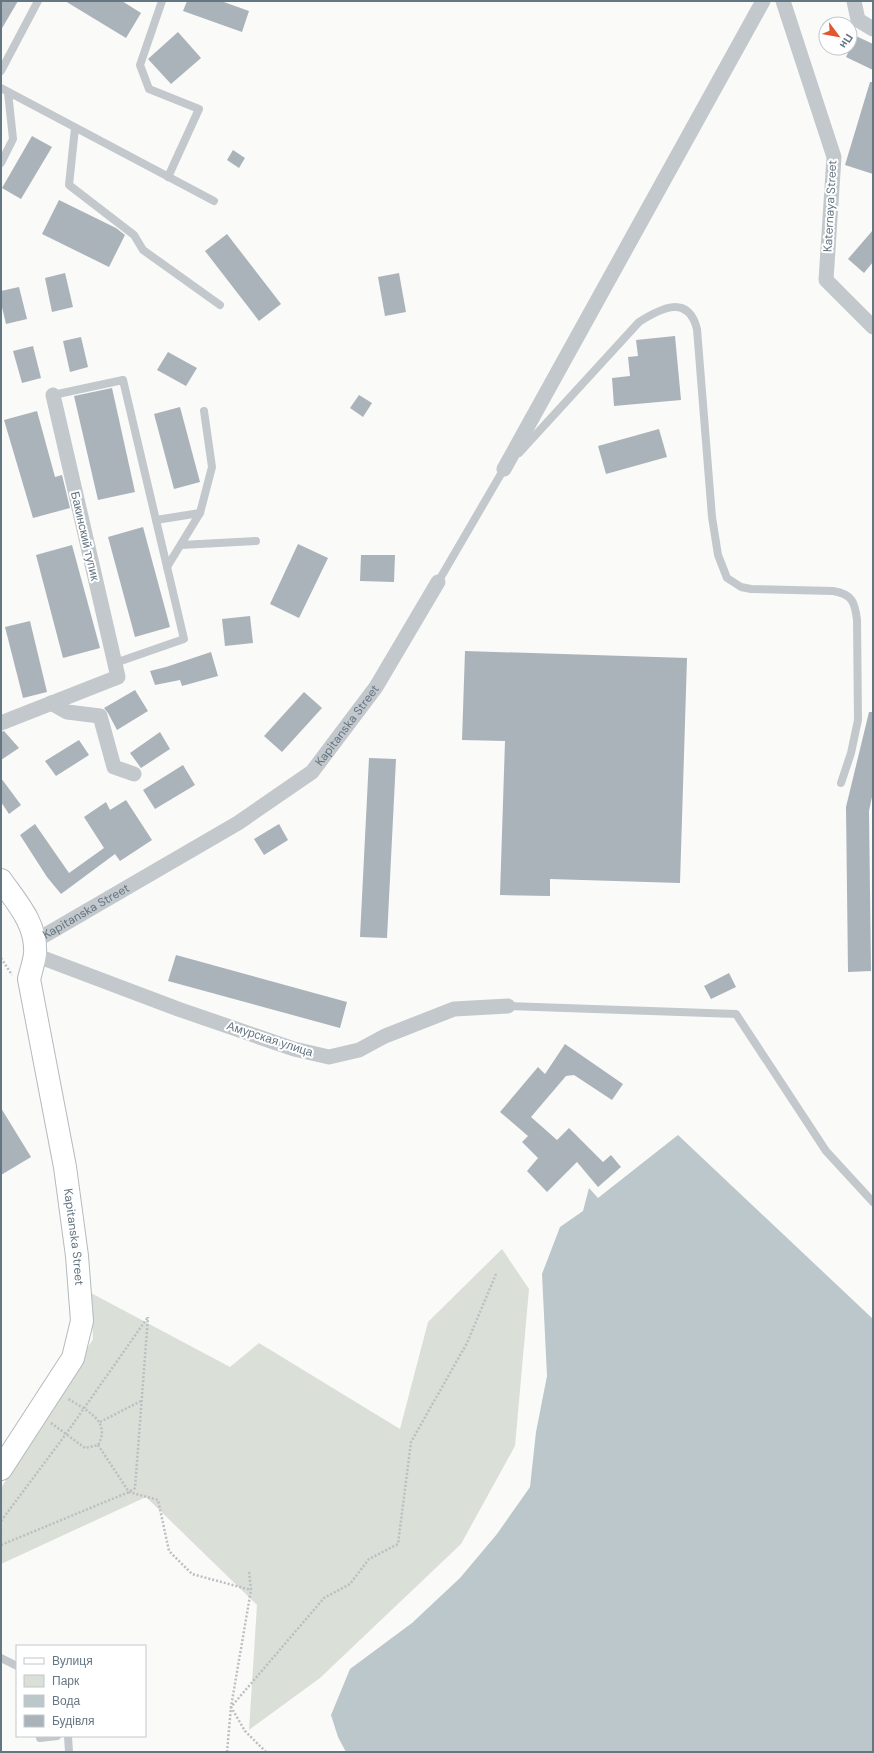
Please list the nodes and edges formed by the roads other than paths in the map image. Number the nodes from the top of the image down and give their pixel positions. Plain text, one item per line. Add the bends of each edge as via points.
1 (38, 1) edge
2 (162, 1) edge
3 (763, 1) edge
4 (783, 1) edge
5 (854, 1) edge
6 (873, 29) edge
7 (1, 71) edge
8 (4, 90) edge
9 (75, 128) junction
10 (1, 164) edge
11 (168, 177) junction
12 (214, 201) dead end
13 (220, 305) dead end
14 (873, 327) edge
15 (53, 395) joint
16 (204, 411) dead end
17 (504, 469) junction
18 (200, 513) junction
19 (156, 520) junction
20 (256, 541) dead end
21 (181, 545) junction
22 (167, 567) junction
23 (438, 582) joint
24 (116, 670) junction
25 (51, 703) junction
26 (1, 723) edge
27 (134, 774) dead end
28 (841, 782) dead end
29 (1, 880) edge
30 (35, 948) junction
31 (508, 1006) joint
32 (873, 1202) edge
33 (1, 1469) edge
34 (1, 1658) edge
35 (16, 1666) edge
36 (48, 1737) edge
37 (68, 1737) edge
38 (40, 1738) dead end
39 (69, 1752) edge

1 - 7 lane
2 - 11 lane via 140,65 149,89 199,109
3 - 17 street
4 - 14 street, Katernaya Street via 834,157 826,280
5 - 6 street via 858,20
8 - 9 lane
8 - 10 lane via 13,139
9 - 11 lane
9 - 13 lane via 69,185 134,235 143,250
11 - 12 lane
15 - 19 lane via 122,380
15 - 24 street, Бакинский тупик
16 - 18 lane via 212,467
17 - 23 lane
17 - 28 lane via 639,322 665,308 678,307 690,312 696,329 712,518 718,555 727,578 751,589 842,592 856,605 858,720
18 - 19 lane
18 - 21 lane
19 - 22 lane
20 - 21 lane
21 - 22 lane
22 - 24 lane via 184,639
23 - 30 street, Kapitanska Street via 376,687 312,772 238,823
24 - 25 street
25 - 26 street
25 - 27 street via 67,712 100,716 114,767
29 - 30 main road via 30,921
30 - 31 street, Амурская улица via 178,1009 288,1047 329,1057 359,1050 385,1036 454,1009
30 - 33 main road, Kapitanska Street via 29,979 65,1167 77,1256 82,1321 74,1358
31 - 32 lane via 736,1014 826,1151
34 - 35 lane
36 - 38 lane
37 - 39 lane

